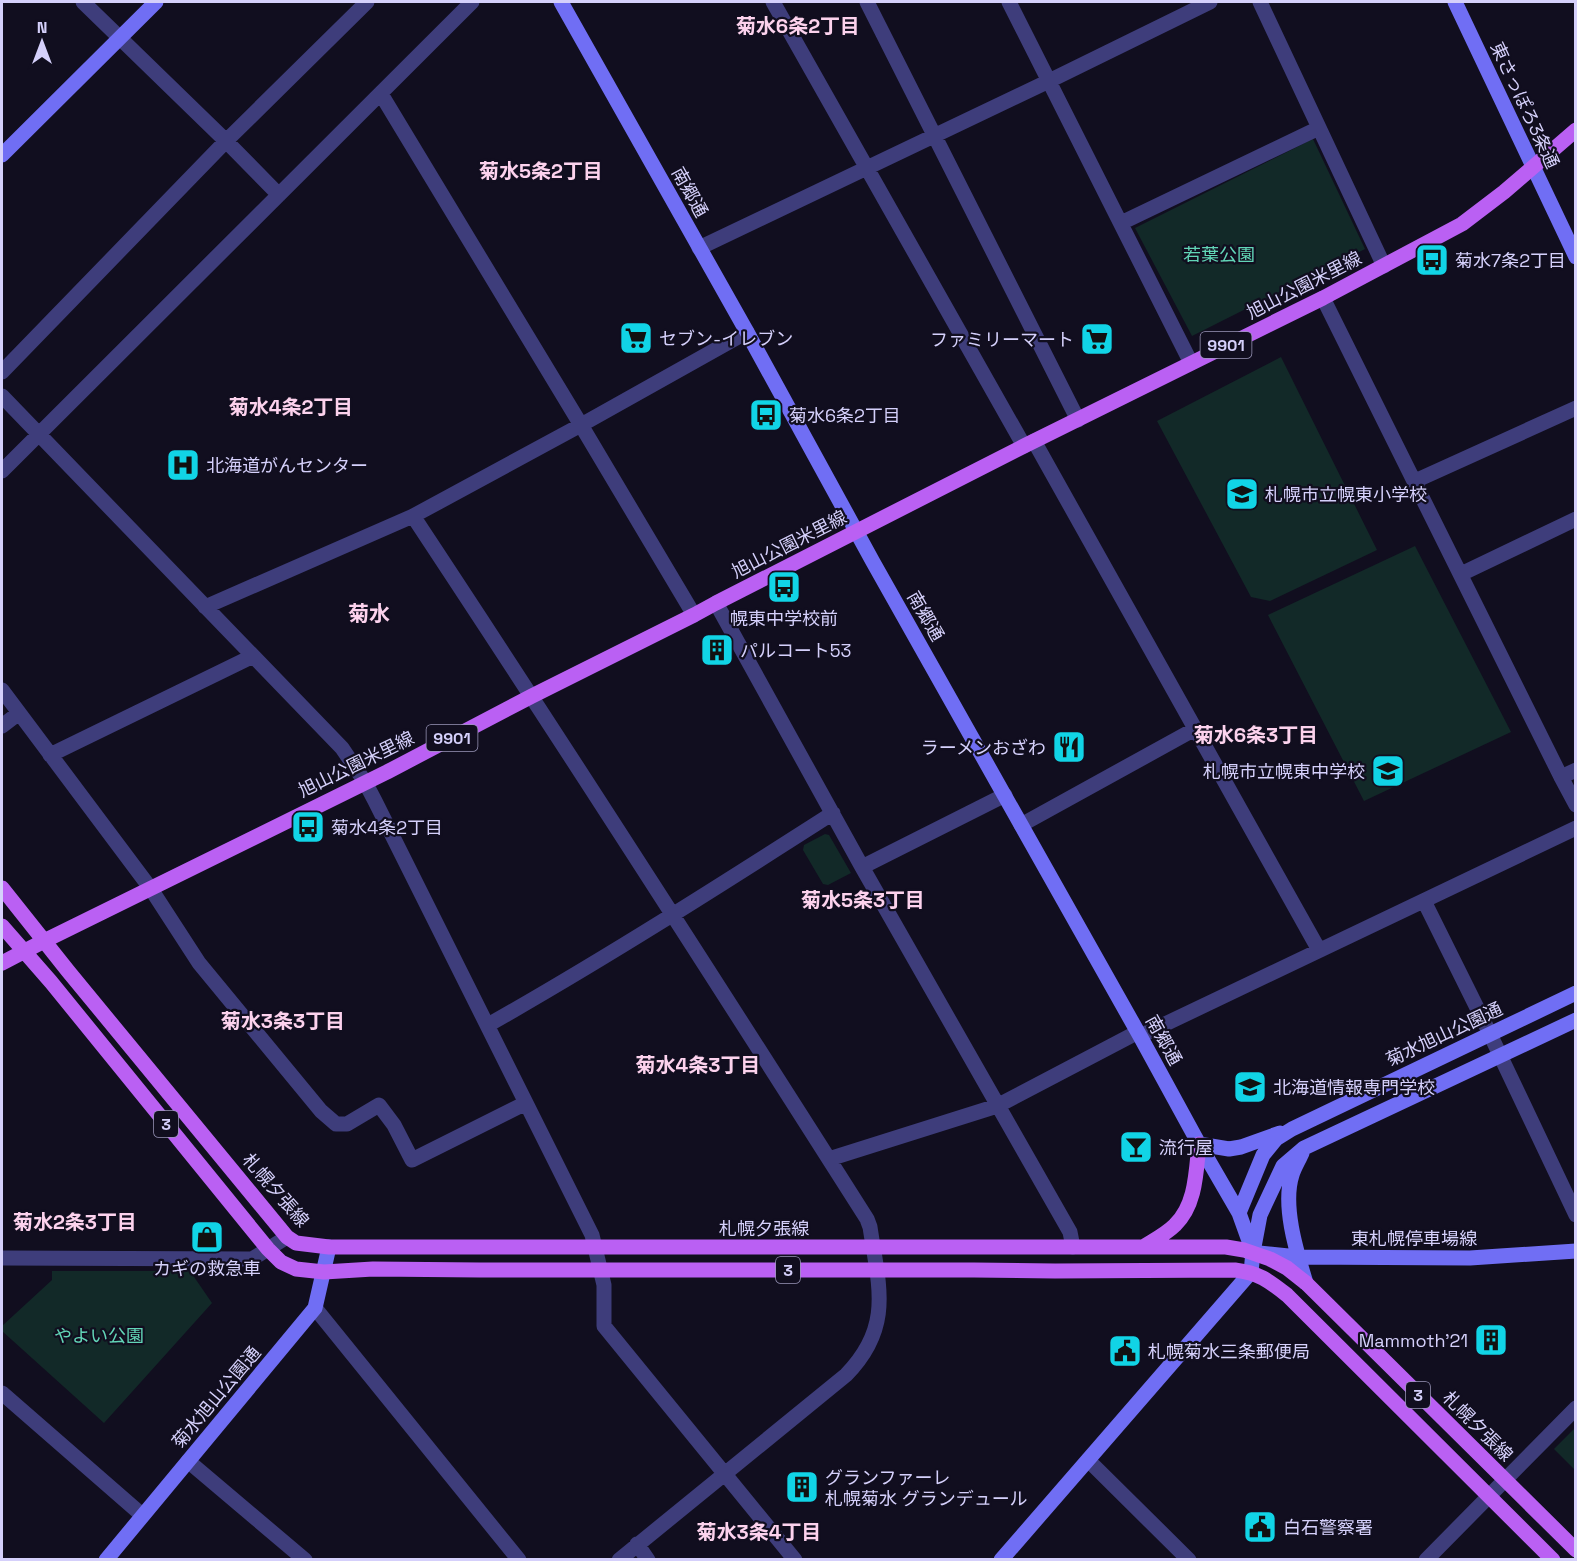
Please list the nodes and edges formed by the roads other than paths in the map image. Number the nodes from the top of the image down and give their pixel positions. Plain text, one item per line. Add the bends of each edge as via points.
1 (83, 2) edge
2 (156, 2) edge
3 (367, 2) edge
4 (472, 2) edge
5 (561, 2) edge
6 (773, 2) edge
7 (867, 2) edge
8 (1009, 2) edge
9 (1210, 2) edge
10 (1260, 2) edge
11 (1455, 2) edge
12 (119, 38) junction
13 (1049, 81) junction
14 (381, 94) junction
15 (1319, 128) junction
16 (1575, 130) edge
17 (933, 135) junction
18 (226, 141) junction
19 (2, 155) edge
20 (1533, 167) junction
21 (868, 168) junction
22 (279, 195) junction
23 (1121, 223) junction
24 (699, 248) junction
25 (1575, 257) edge
26 (1384, 266) junction
27 (1323, 298) junction
28 (747, 332) junction
29 (1191, 363) junction
30 (2, 372) edge
31 (2, 396) edge
32 (1575, 408) edge
33 (1078, 420) junction
34 (581, 425) junction
35 (38, 434) junction
36 (1029, 444) junction
37 (2, 471) edge
38 (1415, 481) junction
39 (412, 516) junction
40 (1575, 519) edge
41 (857, 532) junction
42 (1461, 574) junction
43 (716, 603) junction
44 (206, 607) junction
45 (694, 615) junction
46 (253, 656) junction
47 (2, 690) edge
48 (532, 696) junction
49 (19, 713) junction
50 (2, 726) edge
51 (1195, 729) junction
52 (50, 755) junction
53 (1575, 770) edge
54 (1561, 777) junction
55 (365, 782) junction
56 (1005, 795) junction
57 (1575, 805) edge
58 (833, 813) junction
59 (1021, 825) junction
60 (1575, 828) edge
61 (862, 867) junction
62 (2, 888) edge
63 (151, 889) junction
64 (1424, 901) junction
65 (674, 915) junction
66 (2, 926) edge
67 (44, 940) junction
68 (1319, 950) junction
69 (25, 951) junction
70 (2, 963) edge
71 (1575, 993) edge
72 (1575, 1020) edge
73 (488, 1025) junction
74 (1139, 1034) junction
75 (1490, 1034) junction
76 (1500, 1055) junction
77 (526, 1103) junction
78 (997, 1106) junction
79 (1292, 1129) junction
80 (1199, 1144) junction
81 (1305, 1148) junction
82 (829, 1159) junction
83 (1239, 1213) junction
84 (1575, 1215) edge
85 (287, 1237) junction
86 (329, 1247) junction
87 (1073, 1247) junction
88 (1143, 1247) junction
89 (596, 1248) junction
90 (873, 1248) junction
91 (268, 1249) junction
92 (1575, 1251) edge
93 (1253, 1252) junction
94 (1298, 1257) junction
95 (2, 1258) edge
96 (601, 1270) junction
97 (877, 1270) junction
98 (324, 1272) junction
99 (1251, 1272) junction
100 (1305, 1283) junction
101 (315, 1308) junction
102 (2, 1393) edge
103 (1575, 1408) edge
104 (1088, 1460) junction
105 (188, 1461) junction
106 (724, 1473) junction
107 (1505, 1480) junction
108 (1488, 1497) junction
109 (142, 1515) junction
110 (637, 1544) junction
111 (1575, 1550) edge
112 (106, 1560) edge
113 (304, 1560) edge
114 (519, 1560) edge
115 (619, 1560) edge
116 (648, 1560) edge
117 (795, 1560) edge
118 (1001, 1560) edge
119 (1189, 1560) edge
120 (1426, 1560) edge
121 (1553, 1560) edge

1 - 12 street
2 - 12 street
3 - 18 street
4 - 14 street
5 - 24 street, 南郷通
6 - 21 street
7 - 17 street
8 - 13 street
9 - 13 street
10 - 15 street
11 - 20 street, 東さっぽろ3条通
12 - 18 street
12 - 19 street
13 - 17 street
13 - 23 street
14 - 22 street
14 - 34 street
15 - 23 street
15 - 26 street
16 - 20 main road, 旭山公園米里線 / 9901
17 - 21 street
17 - 33 street
18 - 22 street
18 - 30 street
20 - 25 street, 東さっぽろ3条通
20 - 26 main road, 旭山公園米里線 / 9901 via 1462,224
21 - 24 street
21 - 36 street
22 - 35 street
23 - 29 street
24 - 28 street, 南郷通
26 - 27 main road, 旭山公園米里線 / 9901
27 - 29 main road, 旭山公園米里線 / 9901
27 - 38 street
28 - 34 street
28 - 41 street, 南郷通
29 - 33 main road, 旭山公園米里線 / 9901
31 - 35 street
32 - 38 street
33 - 36 main road, 旭山公園米里線 / 9901
34 - 39 street
34 - 45 street
35 - 37 street
35 - 44 street
36 - 41 main road, 旭山公園米里線 / 9901
36 - 51 street
38 - 42 street
39 - 44 street
39 - 48 street
40 - 42 street
41 - 43 main road, 旭山公園米里線 / 9901
41 - 56 street, 南郷通
42 - 54 street
43 - 45 main road, 旭山公園米里線 / 9901
43 - 58 street
44 - 46 street
45 - 48 main road, 旭山公園米里線 / 9901
46 - 52 street
46 - 55 street via 342,748
47 - 49 street
48 - 55 main road, 旭山公園米里線 / 9901
48 - 65 street
49 - 50 street
49 - 52 street
51 - 59 street
51 - 68 street
52 - 63 street
53 - 54 street
54 - 57 street
55 - 63 main road, 旭山公園米里線 / 9901
55 - 73 street
56 - 59 street, 南郷通
56 - 61 street
58 - 61 street
58 - 65 street
59 - 74 street, 南郷通
60 - 64 street
61 - 78 street
62 - 67 main road, 札幌夕張線 / 3
63 - 67 main road, 旭山公園米里線 / 9901
63 - 77 street via 199,963 336,1124 347,1124 379,1105 412,1160
64 - 68 street
64 - 75 street
65 - 73 street
65 - 82 street
66 - 69 main road, 3
67 - 69 main road, 旭山公園米里線 / 9901
67 - 85 main road, 札幌夕張線 / 3
68 - 74 street
69 - 70 main road, 旭山公園米里線 / 9901
69 - 91 main road, 3
71 - 75 street, 菊水旭山公園通
72 - 76 street
73 - 77 street
74 - 78 street
74 - 80 street, 南郷通
75 - 76 street
75 - 79 street, 菊水旭山公園通
76 - 81 street
76 - 84 street
77 - 89 street
78 - 82 street
78 - 87 street via 1070,1232
79 - 80 street via 1229,1149
79 - 83 street, 菊水旭山公園通 via 1276,1139 1263,1155
80 - 83 street, 南郷通
80 - 88 main road via 1195,1183 1187,1209 1174,1227
81 - 93 street via 1283,1166 1260,1215
81 - 94 street via 1291,1175 1289,1195
82 - 90 street via 867,1219
83 - 93 street, 南郷通
85 - 86 main road, 札幌夕張線 / 3 via 296,1243
85 - 91 street
86 - 89 main road, 札幌夕張線 / 3
86 - 98 street, 菊水旭山公園通
87 - 88 main road, 札幌夕張線 / 3
87 - 90 main road, 札幌夕張線 / 3
88 - 93 main road, 札幌夕張線 / 3 via 1226,1247
89 - 90 main road, 札幌夕張線 / 3
89 - 96 street
90 - 97 street
91 - 95 street via 252,1259
91 - 98 main road, 3 via 281,1262 296,1269
92 - 94 street, 東札幌停車場線 via 1470,1258
93 - 94 street, 東札幌停車場線
93 - 99 street
93 - 100 main road, 札幌夕張線 / 3 via 1287,1268
94 - 100 street
96 - 97 main road, 3
96 - 98 main road, 3
96 - 106 street via 604,1326
97 - 99 main road, 3
97 - 106 street via 880,1290 876,1324 857,1363
98 - 101 street, 菊水旭山公園通
99 - 104 street
99 - 108 main road, 3 via 1287,1295
100 - 107 main road, 札幌夕張線 / 3
101 - 105 street, 菊水旭山公園通
101 - 114 street
102 - 109 street
103 - 107 street
104 - 118 street
104 - 119 street
105 - 109 street, 菊水旭山公園通
105 - 113 street
106 - 110 street
106 - 117 street
107 - 108 street
107 - 111 main road, 札幌夕張線 / 3
108 - 120 street
108 - 121 main road, 3
109 - 112 street, 菊水旭山公園通
110 - 115 street
110 - 116 street

